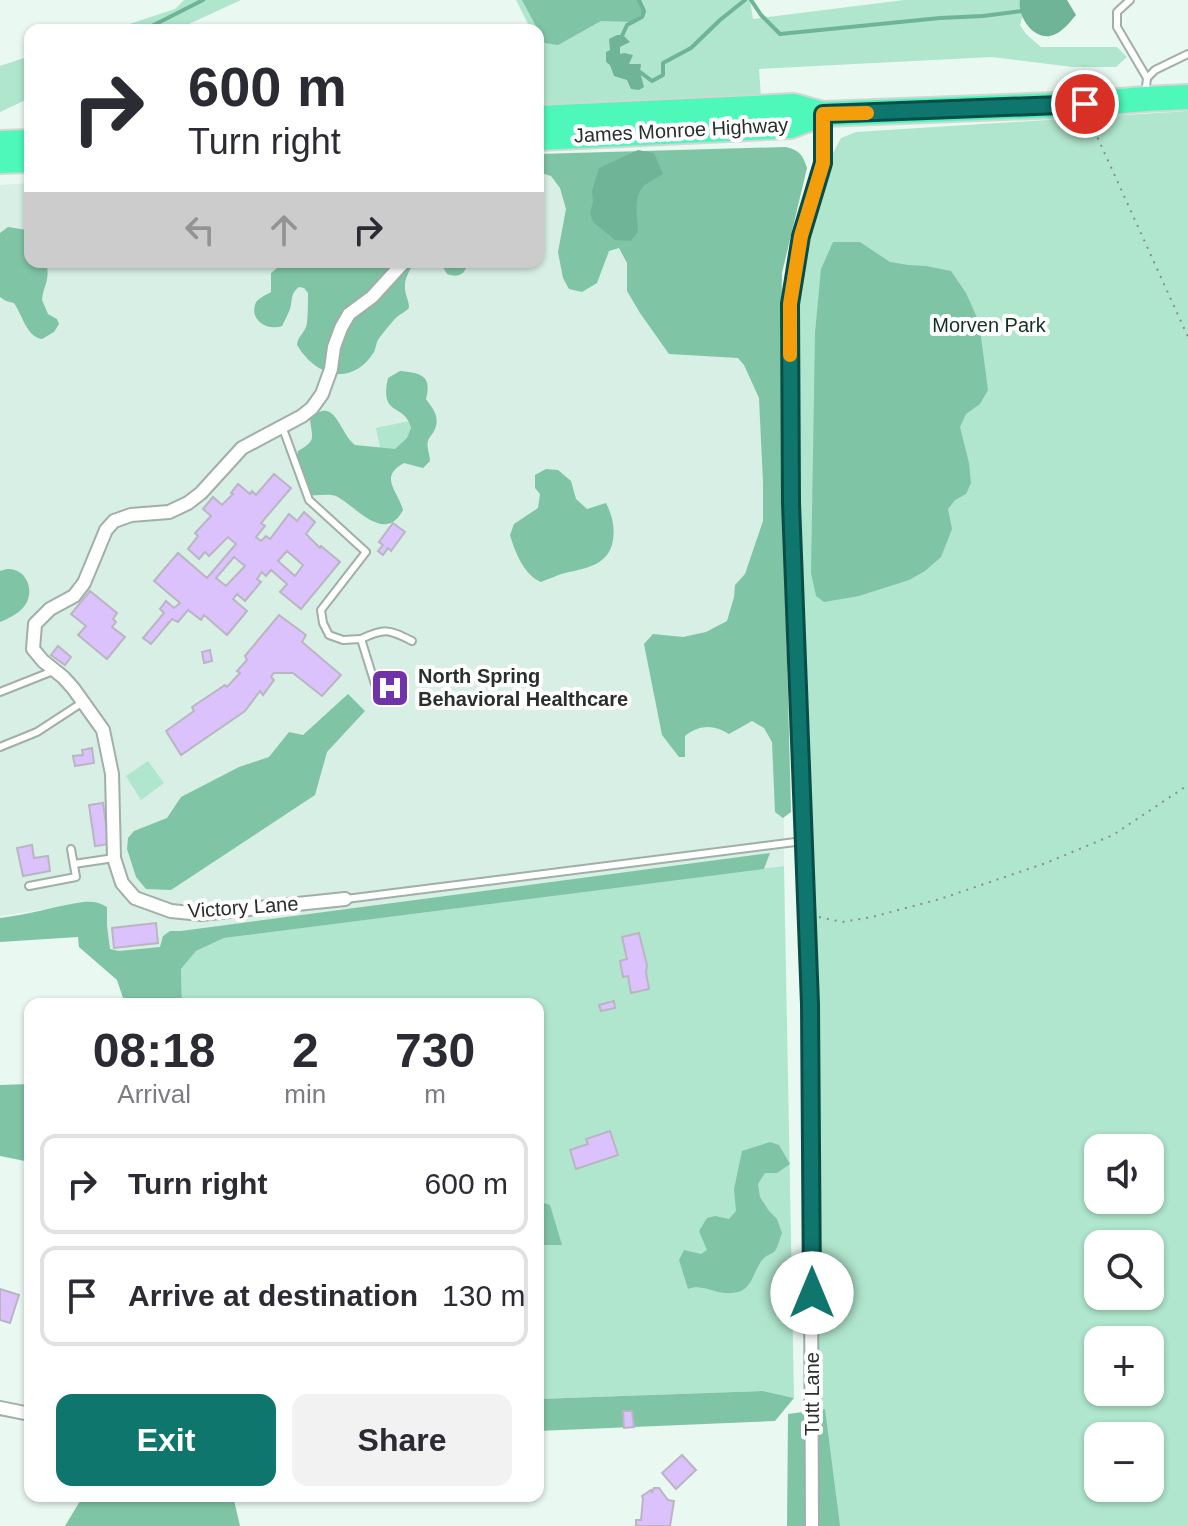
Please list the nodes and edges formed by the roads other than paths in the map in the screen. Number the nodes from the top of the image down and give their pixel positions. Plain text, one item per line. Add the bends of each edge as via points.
1 (1130, 0) edge
2 (1188, 54) edge
3 (1146, 88) junction
4 (1188, 90) edge
5 (1188, 97) edge
6 (823, 114) junction
7 (544, 118) edge
8 (544, 138) edge
9 (24, 142) edge
10 (0, 143) edge
11 (24, 160) edge
12 (0, 161) edge
13 (399, 268) edge
14 (282, 426) junction
15 (361, 639) junction
16 (412, 641) dead end
17 (53, 671) junction
18 (0, 692) edge
19 (380, 700) dead end
20 (83, 702) junction
21 (0, 747) edge
22 (803, 841) junction
23 (71, 849) dead end
24 (114, 858) junction
25 (74, 864) junction
26 (29, 886) dead end
27 (345, 899) joint
28 (0, 1408) edge
29 (24, 1413) edge
30 (812, 1526) edge

1 - 3 lane via 1117,12 1117,27
2 - 3 lane via 1155,70
3 - 4 highway, James Monroe Highway
3 - 5 highway, James Monroe Highway
3 - 6 highway, James Monroe Highway via 1085,104
6 - 7 highway, James Monroe Highway via 794,106
6 - 8 highway, James Monroe Highway via 790,126
6 - 22 street, Tutt Lane via 823,163 801,236 790,304
9 - 10 highway
11 - 12 highway
13 - 14 street, Victory Lane via 349,314 322,394 312,408
14 - 15 lane via 309,500 366,552 321,610 329,635
14 - 17 street, Victory Lane via 242,448 188,503 169,512 114,521 84,583 35,624 33,649
15 - 16 lane via 380,631
15 - 19 lane
17 - 18 lane
17 - 20 street, Victory Lane
20 - 21 lane via 37,732
20 - 24 street, Victory Lane via 103,730 108,750
22 - 27 lane
22 - 30 street, Tutt Lane via 811,1034
23 - 25 lane
24 - 25 lane
24 - 27 street, Victory Lane via 122,883 135,898 171,911 201,914
25 - 26 lane via 76,877
28 - 29 street

